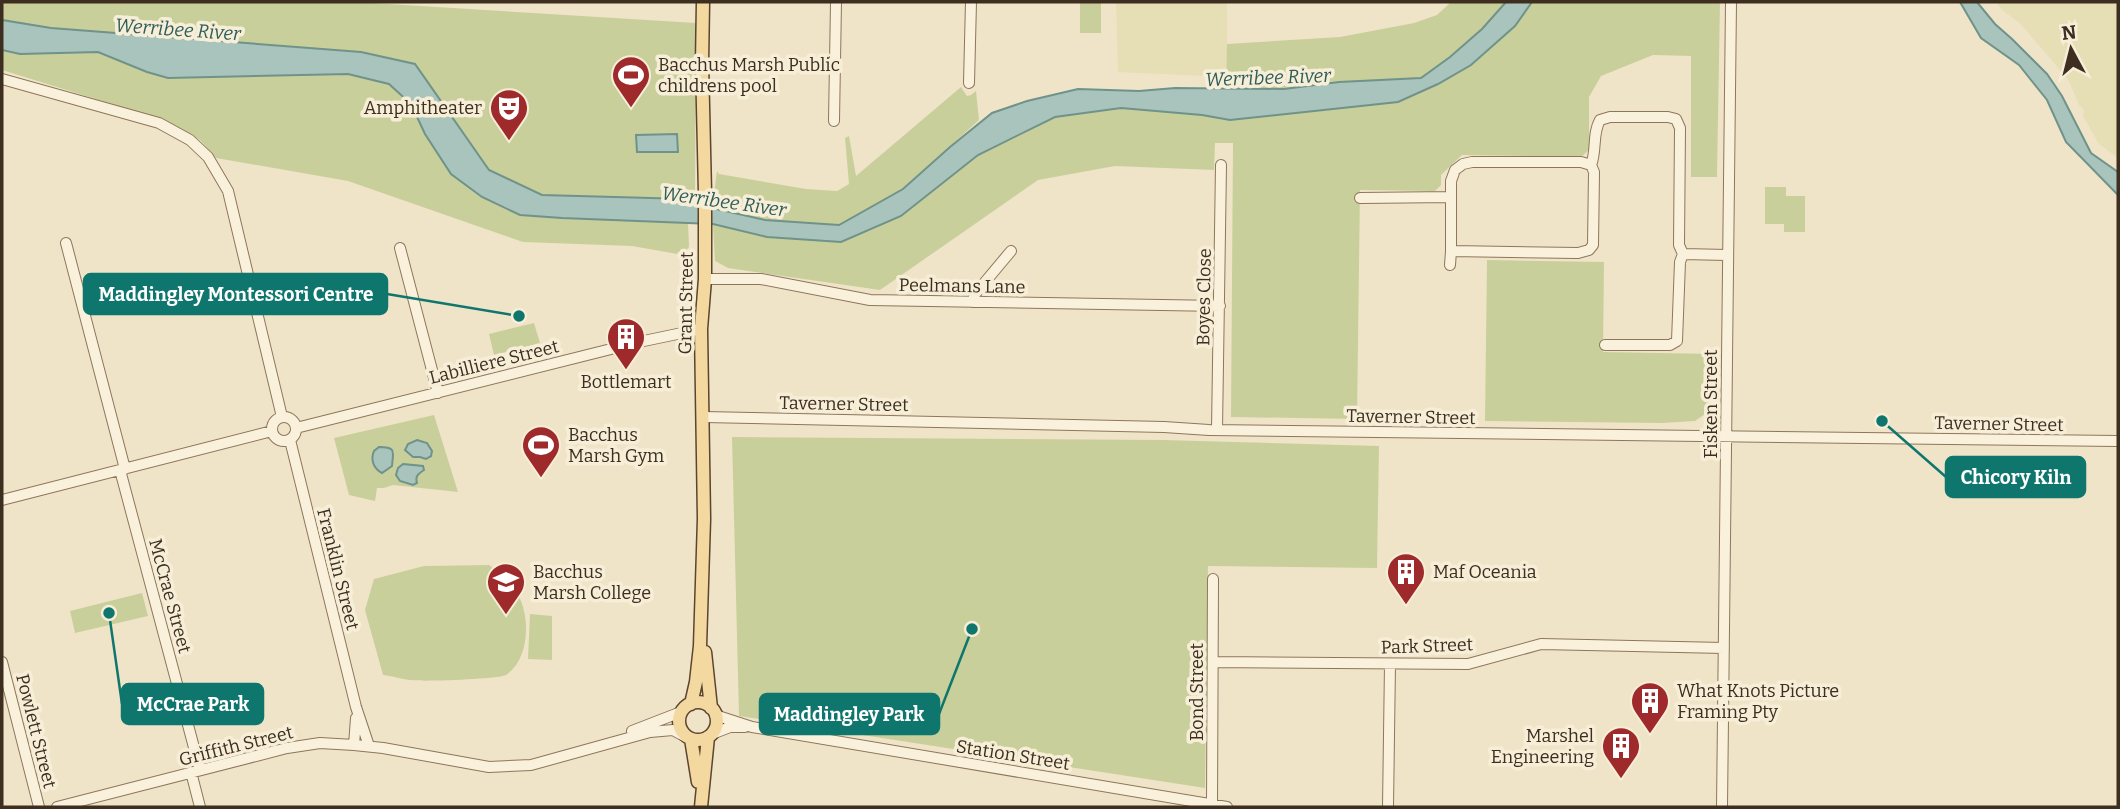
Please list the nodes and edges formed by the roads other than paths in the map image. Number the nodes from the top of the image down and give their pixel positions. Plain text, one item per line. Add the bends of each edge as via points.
1 (703, 2) edge
2 (836, 2) edge
3 (971, 2) edge
4 (1731, 2) edge
5 (2, 79) edge
6 (969, 83) dead end
7 (834, 121) dead end
8 (1221, 165) dead end
9 (1591, 165) junction
10 (1450, 197) junction
11 (1360, 198) dead end
12 (66, 243) dead end
13 (400, 248) dead end
14 (1011, 251) dead end
15 (1451, 251) junction
16 (1683, 254) junction
17 (1727, 255) junction
18 (1450, 265) dead end
19 (705, 279) junction
20 (973, 302) junction
21 (1220, 306) junction
22 (701, 329) junction
23 (1605, 345) dead end
24 (438, 393) junction
25 (282, 417) junction
26 (704, 417) junction
27 (296, 428) junction
28 (1217, 430) junction
29 (272, 431) junction
30 (1726, 437) junction
31 (290, 440) junction
32 (2118, 441) edge
33 (123, 469) junction
34 (2, 500) edge
35 (1213, 579) dead end
36 (702, 606) junction
37 (1724, 648) junction
38 (2, 662) edge
39 (1213, 662) junction
40 (1390, 664) junction
41 (356, 706) junction
42 (686, 708) junction
43 (713, 711) junction
44 (752, 727) junction
45 (710, 736) junction
46 (689, 738) junction
47 (354, 745) junction
48 (369, 746) junction
49 (549, 760) junction
50 (195, 771) junction
51 (1212, 805) junction
52 (39, 807) edge
53 (57, 807) edge
54 (201, 807) edge
55 (700, 807) edge
56 (1227, 807) edge
57 (1388, 807) edge
58 (1722, 807) edge

1 - 19 main road, Grant Street
2 - 7 street
3 - 6 street
4 - 17 street, Fisken Street
5 - 25 street via 159,123 190,140 208,157 228,191
8 - 21 street, Boyes Close
9 - 10 street via 1463,164 1455,170
9 - 15 street via 1593,244 1588,250
9 - 16 street via 1600,120 1676,119 1680,128 1679,245
10 - 11 street
10 - 15 street
12 - 33 street, McCrae Street
13 - 24 street
14 - 20 street
15 - 18 street
16 - 17 street
16 - 23 street via 1677,341 1670,345
17 - 30 street, Fisken Street
19 - 20 street, Peelmans Lane via 761,279 870,300
19 - 22 main road, Grant Street
20 - 21 street, Peelmans Lane
21 - 28 street, Boyes Close
22 - 24 street, Labilliere Street
22 - 26 main road, Grant Street
24 - 27 street, Labilliere Street
25 - 27 street via 292,420
25 - 29 street via 274,422
26 - 28 street, Taverner Street
26 - 36 main road, Grant Street
27 - 31 street
28 - 30 street, Taverner Street
29 - 31 street via 281,441
29 - 33 street
30 - 32 street, Taverner Street
30 - 37 street, Fisken Street
31 - 41 street, Franklin Street
33 - 34 street
33 - 50 street, McCrae Street
35 - 39 street, Bond Street
36 - 42 main road, Grant Street via 699,653
36 - 43 main road, Grant Street
37 - 40 street, Park Street via 1541,644 1468,664
37 - 58 street, Fisken Street
38 - 52 street, Powlett Street
39 - 40 street, Park Street
39 - 51 street, Bond Street
40 - 57 street
41 - 47 street, Franklin Street
41 - 48 street, Franklin Street
42 - 43 main road via 703,703
42 - 46 main road via 679,724
42 - 49 street, Griffith Street
43 - 44 street, Station Street
43 - 45 main road via 716,724
44 - 45 street, Station Street via 730,727
44 - 51 street, Station Street
45 - 46 main road
45 - 55 main road
46 - 49 street, Griffith Street via 673,730 650,732
46 - 55 main road
47 - 48 street, Griffith Street
47 - 50 street, Griffith Street via 320,743 287,748
48 - 49 street, Griffith Street via 489,767
50 - 53 street, Griffith Street
50 - 54 street, McCrae Street
51 - 56 street, Station Street

